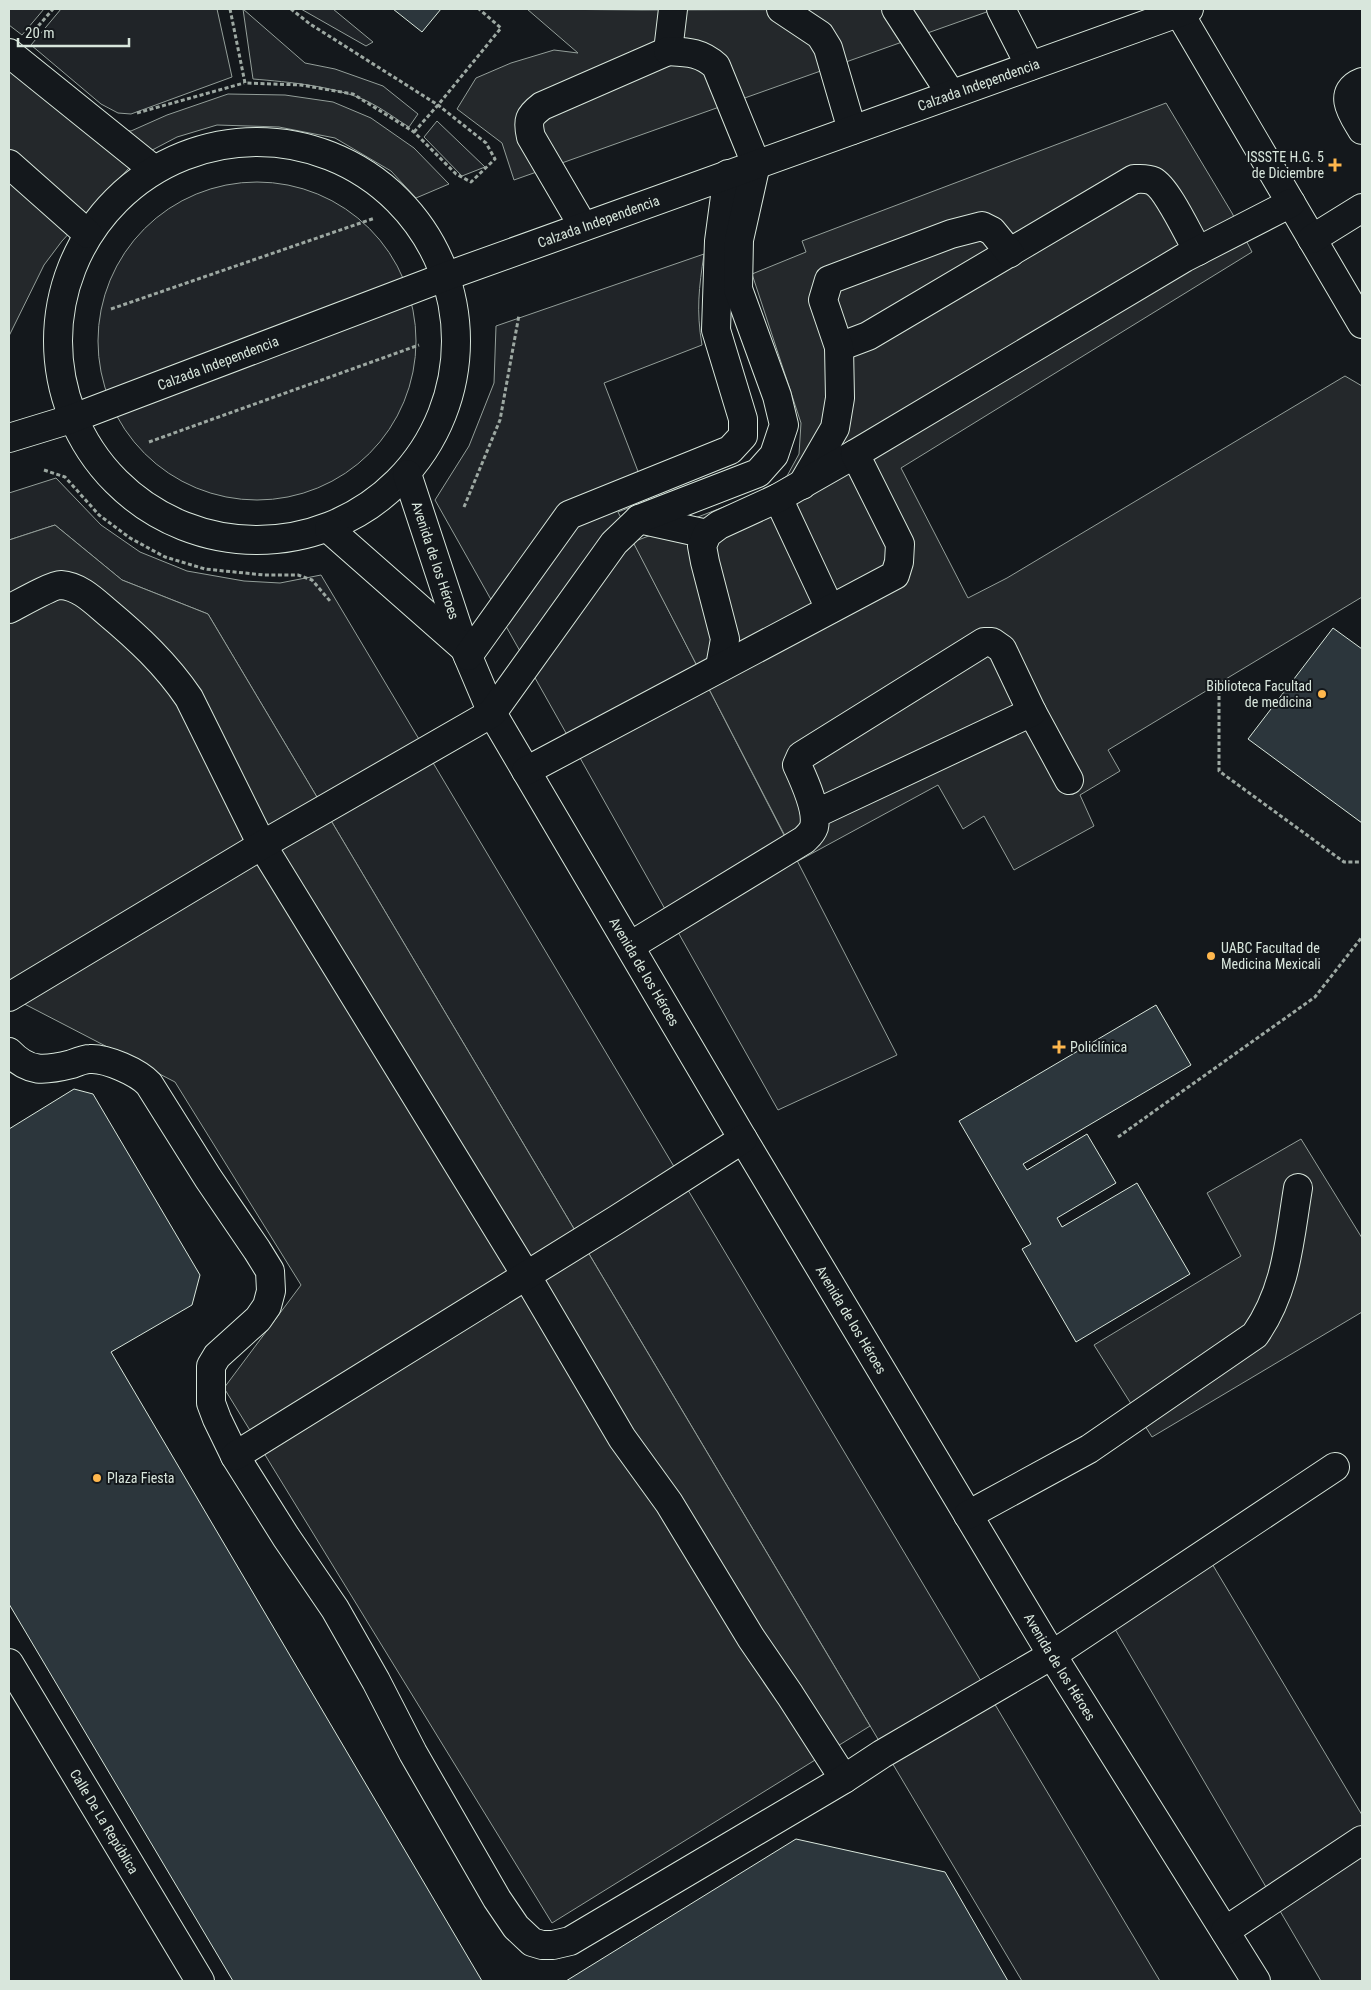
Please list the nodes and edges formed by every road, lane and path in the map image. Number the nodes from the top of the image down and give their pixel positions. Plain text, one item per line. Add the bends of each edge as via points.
1 (53, 9) edge
2 (230, 9) edge
3 (291, 9) edge
4 (480, 9) edge
5 (673, 9) edge
6 (781, 9) edge
7 (896, 9) edge
8 (1001, 9) edge
9 (1182, 10) edge
10 (30, 35) dead end
11 (668, 51) junction
12 (9, 53) edge
13 (1030, 66) junction
14 (1362, 82) edge
15 (245, 83) junction
16 (951, 94) junction
17 (438, 105) junction
18 (132, 114) dead end
19 (852, 130) junction
20 (1362, 130) edge
21 (414, 132) junction
22 (9, 164) edge
23 (756, 164) junction
24 (153, 169) junction
25 (728, 174) junction
26 (1291, 203) junction
27 (1362, 208) edge
28 (375, 218) dead end
29 (583, 226) junction
30 (88, 234) junction
31 (1312, 239) junction
32 (1198, 251) junction
33 (1010, 254) junction
34 (447, 276) junction
35 (111, 309) dead end
36 (1359, 311) edge
37 (519, 315) dead end
38 (419, 345) dead end
39 (838, 347) junction
40 (71, 418) junction
41 (9, 438) edge
42 (149, 442) dead end
43 (855, 454) junction
44 (44, 470) dead end
45 (407, 474) junction
46 (802, 485) junction
47 (778, 498) junction
48 (464, 506) dead end
49 (639, 519) junction
50 (329, 529) junction
51 (707, 534) junction
52 (330, 601) dead end
53 (9, 609) edge
54 (830, 609) junction
55 (466, 652) junction
56 (720, 667) junction
57 (1219, 683) dead end
58 (1032, 712) junction
59 (492, 714) junction
60 (526, 771) junction
61 (1069, 780) dead end
62 (815, 814) junction
63 (262, 845) junction
64 (1362, 862) edge
65 (1362, 937) edge
66 (630, 946) junction
67 (9, 997) edge
68 (9, 1052) edge
69 (1118, 1136) dead end
70 (743, 1139) junction
71 (1298, 1188) dead end
72 (526, 1275) junction
73 (235, 1456) junction
74 (1335, 1467) dead end
75 (968, 1515) junction
76 (1052, 1656) junction
77 (9, 1663) edge
78 (844, 1779) junction
79 (1362, 1840) edge
80 (1225, 1931) junction
81 (200, 1981) edge
82 (1256, 1981) edge

1 - 10 path
2 - 15 path
3 - 17 path
4 - 17 path via 501,28
5 - 11 street
6 - 19 street via 820,35 828,48
7 - 16 street
8 - 13 street
9 - 13 street, Calzada Independencia
9 - 26 street
11 - 23 street via 691,52 707,57 716,66
11 - 29 street via 542,106 532,114 528,124 531,137
12 - 24 street
13 - 16 street, Calzada Independencia
14 - 20 street via 1356,84 1350,94 1348,106
15 - 18 path
15 - 21 path via 301,86 353,94
16 - 19 street, Calzada Independencia
17 - 21 path
17 - 21 path via 486,143 495,159 471,182 456,174
19 - 23 street, Calzada Independencia
22 - 30 street
23 - 25 street, Calzada Independencia
23 - 49 street via 739,240 738,289 777,396 784,425 774,455 758,473
24 - 30 street
24 - 34 street via 208,146 267,140 326,152 378,180 419,223
25 - 29 street, Calzada Independencia
25 - 55 street via 719,241 716,330 743,419 743,436 730,450 569,515
26 - 31 street
26 - 32 street
27 - 31 street
28 - 35 path
29 - 34 street, Calzada Independencia
30 - 40 street via 62,293 57,356
31 - 36 street
32 - 33 street via 1166,194 1154,181 1144,178 1134,179
32 - 43 street
33 - 39 street via 868,336
33 - 39 street via 992,231 982,226 951,234 829,280 823,300
34 - 40 street, Calzada Independencia
34 - 45 street via 457,331 454,380 437,430
37 - 48 path via 500,420
38 - 42 path
39 - 46 street via 840,398 835,428
40 - 41 street, Calzada Independencia
40 - 50 street via 99,465 150,512 208,537 269,542
43 - 46 street
43 - 54 street via 900,544 899,562 895,575
44 - 52 path via 65,478 99,515 130,538 165,557 206,569 298,575 312,580
45 - 50 street
45 - 55 street, Avenida de los Héroes
46 - 47 street
47 - 51 street via 719,525
47 - 54 street
49 - 51 street
49 - 59 street via 614,543
50 - 55 street, Avenida de los Héroes
51 - 56 street via 702,546 725,639
53 - 63 street via 59,585 69,586 88,597 144,643 189,698
54 - 56 street
55 - 59 street, Avenida de los Héroes
56 - 60 street
57 - 64 path via 1219,771 1344,862
58 - 61 street
58 - 62 street
58 - 62 street via 1002,649 992,642 984,642 801,756 797,765
59 - 60 street, Avenida de los Héroes
59 - 63 street
60 - 66 street, Avenida de los Héroes
62 - 66 street via 814,828 804,840
63 - 67 street
63 - 72 street
65 - 69 path via 1314,997
66 - 70 street, Avenida de los Héroes
68 - 73 street via 25,1066 34,1069 45,1070 91,1058 142,1076 270,1271 271,1291 267,1306 211,1366 211,1403
70 - 72 street
70 - 75 street, Avenida de los Héroes
71 - 75 street via 1291,1238 1277,1296 1255,1336 1089,1449
72 - 73 street
72 - 78 street via 622,1438 669,1503 751,1638
73 - 78 street via 335,1609 497,1899 516,1927 532,1942 553,1945 570,1941
74 - 76 street
75 - 76 street, Avenida de los Héroes
76 - 78 street
76 - 80 street, Avenida de los Héroes
77 - 81 street, Calle De La República
79 - 80 street
80 - 82 street, Avenida de los Héroes

